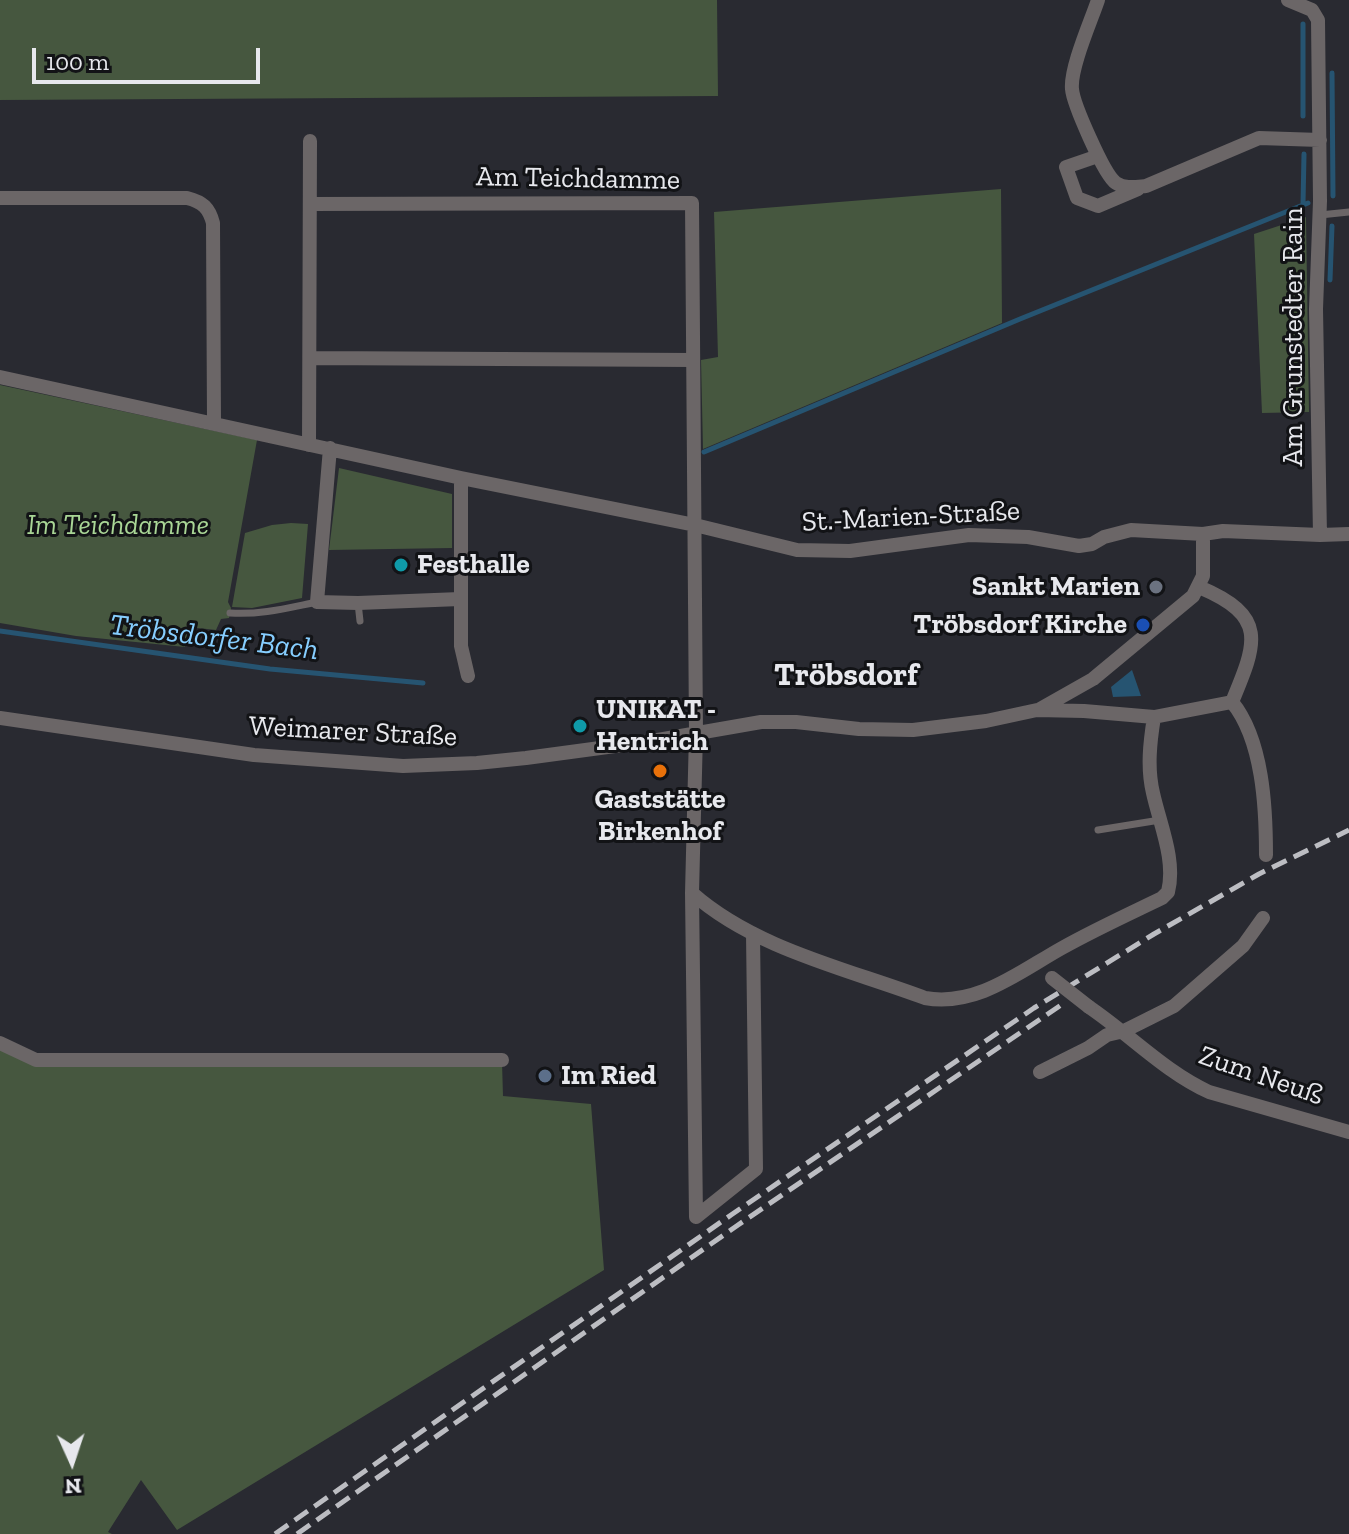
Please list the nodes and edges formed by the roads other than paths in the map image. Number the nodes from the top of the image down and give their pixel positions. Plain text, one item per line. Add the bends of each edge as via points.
1 (1098, 0) edge
2 (1288, 0) edge
3 (1320, 140) junction
4 (310, 141) dead end
5 (1098, 156) junction
6 (1146, 186) junction
7 (0, 198) edge
8 (310, 204) junction
9 (1349, 212) edge
10 (1320, 215) junction
11 (310, 358) junction
12 (693, 360) junction
13 (0, 377) edge
14 (214, 422) junction
15 (309, 445) junction
16 (330, 448) junction
17 (461, 478) junction
18 (695, 525) junction
19 (1203, 534) junction
20 (1349, 534) edge
21 (1320, 535) junction
22 (1199, 587) junction
23 (460, 599) junction
24 (317, 602) junction
25 (358, 603) junction
26 (230, 613) dead end
27 (360, 621) dead end
28 (468, 676) dead end
29 (1232, 702) junction
30 (1037, 710) junction
31 (1154, 717) junction
32 (0, 718) edge
33 (696, 733) junction
34 (1160, 820) junction
35 (1098, 830) dead end
36 (1266, 855) dead end
37 (692, 893) junction
38 (1263, 918) dead end
39 (753, 934) junction
40 (1038, 963) junction
41 (1124, 1031) junction
42 (0, 1043) edge
43 (502, 1060) dead end
44 (1040, 1072) dead end
45 (1349, 1132) edge

1 - 5 street via 1072,90
2 - 3 street, Am Grunstedter Rain via 1312,10 1318,20
3 - 6 street via 1259,138
3 - 10 street, Am Grunstedter Rain
4 - 8 street
5 - 6 street via 1114,182
5 - 6 street via 1066,167 1077,198 1098,206
7 - 14 street via 187,198 210,211
8 - 11 street
8 - 12 street, Am Teichdamme via 692,203
9 - 10 lane
10 - 21 street, Am Grunstedter Rain
11 - 12 street
11 - 15 street
12 - 18 street, Am Teichdamme
13 - 14 street
14 - 15 street
15 - 16 street
16 - 17 street
16 - 24 street
17 - 18 street
17 - 23 street
18 - 19 street, St.-Marien-Straße via 779,547 833,552 969,535 1079,546 1131,530
18 - 33 street, Am Teichdamme
19 - 21 street, St.-Marien-Straße
19 - 22 street
20 - 21 street, St.-Marien-Straße
22 - 29 street via 1235,605 1248,622 1251,649
22 - 30 street, Weimarer Straße via 1093,679
23 - 25 street
23 - 28 street
24 - 25 street
24 - 26 lane via 276,612
25 - 27 lane
29 - 31 street, Weimarer Straße
29 - 36 street via 1252,738 1264,803
30 - 31 street, Weimarer Straße
30 - 33 street, Weimarer Straße via 913,730 773,721
31 - 34 street via 1150,769
32 - 33 street, Weimarer Straße via 254,755 403,766 526,758
33 - 37 street, Am Teichdamme
34 - 35 lane
34 - 40 street via 1168,892
37 - 39 street
37 - 39 street, Am Teichdamme via 696,1217 756,1169
38 - 41 street via 1243,946 1174,1006
39 - 40 street via 939,1001 984,992
40 - 41 street, Zum Neuß, bridge
41 - 44 street
41 - 45 street, Zum Neuß via 1188,1082 1209,1092
42 - 43 street via 36,1060

